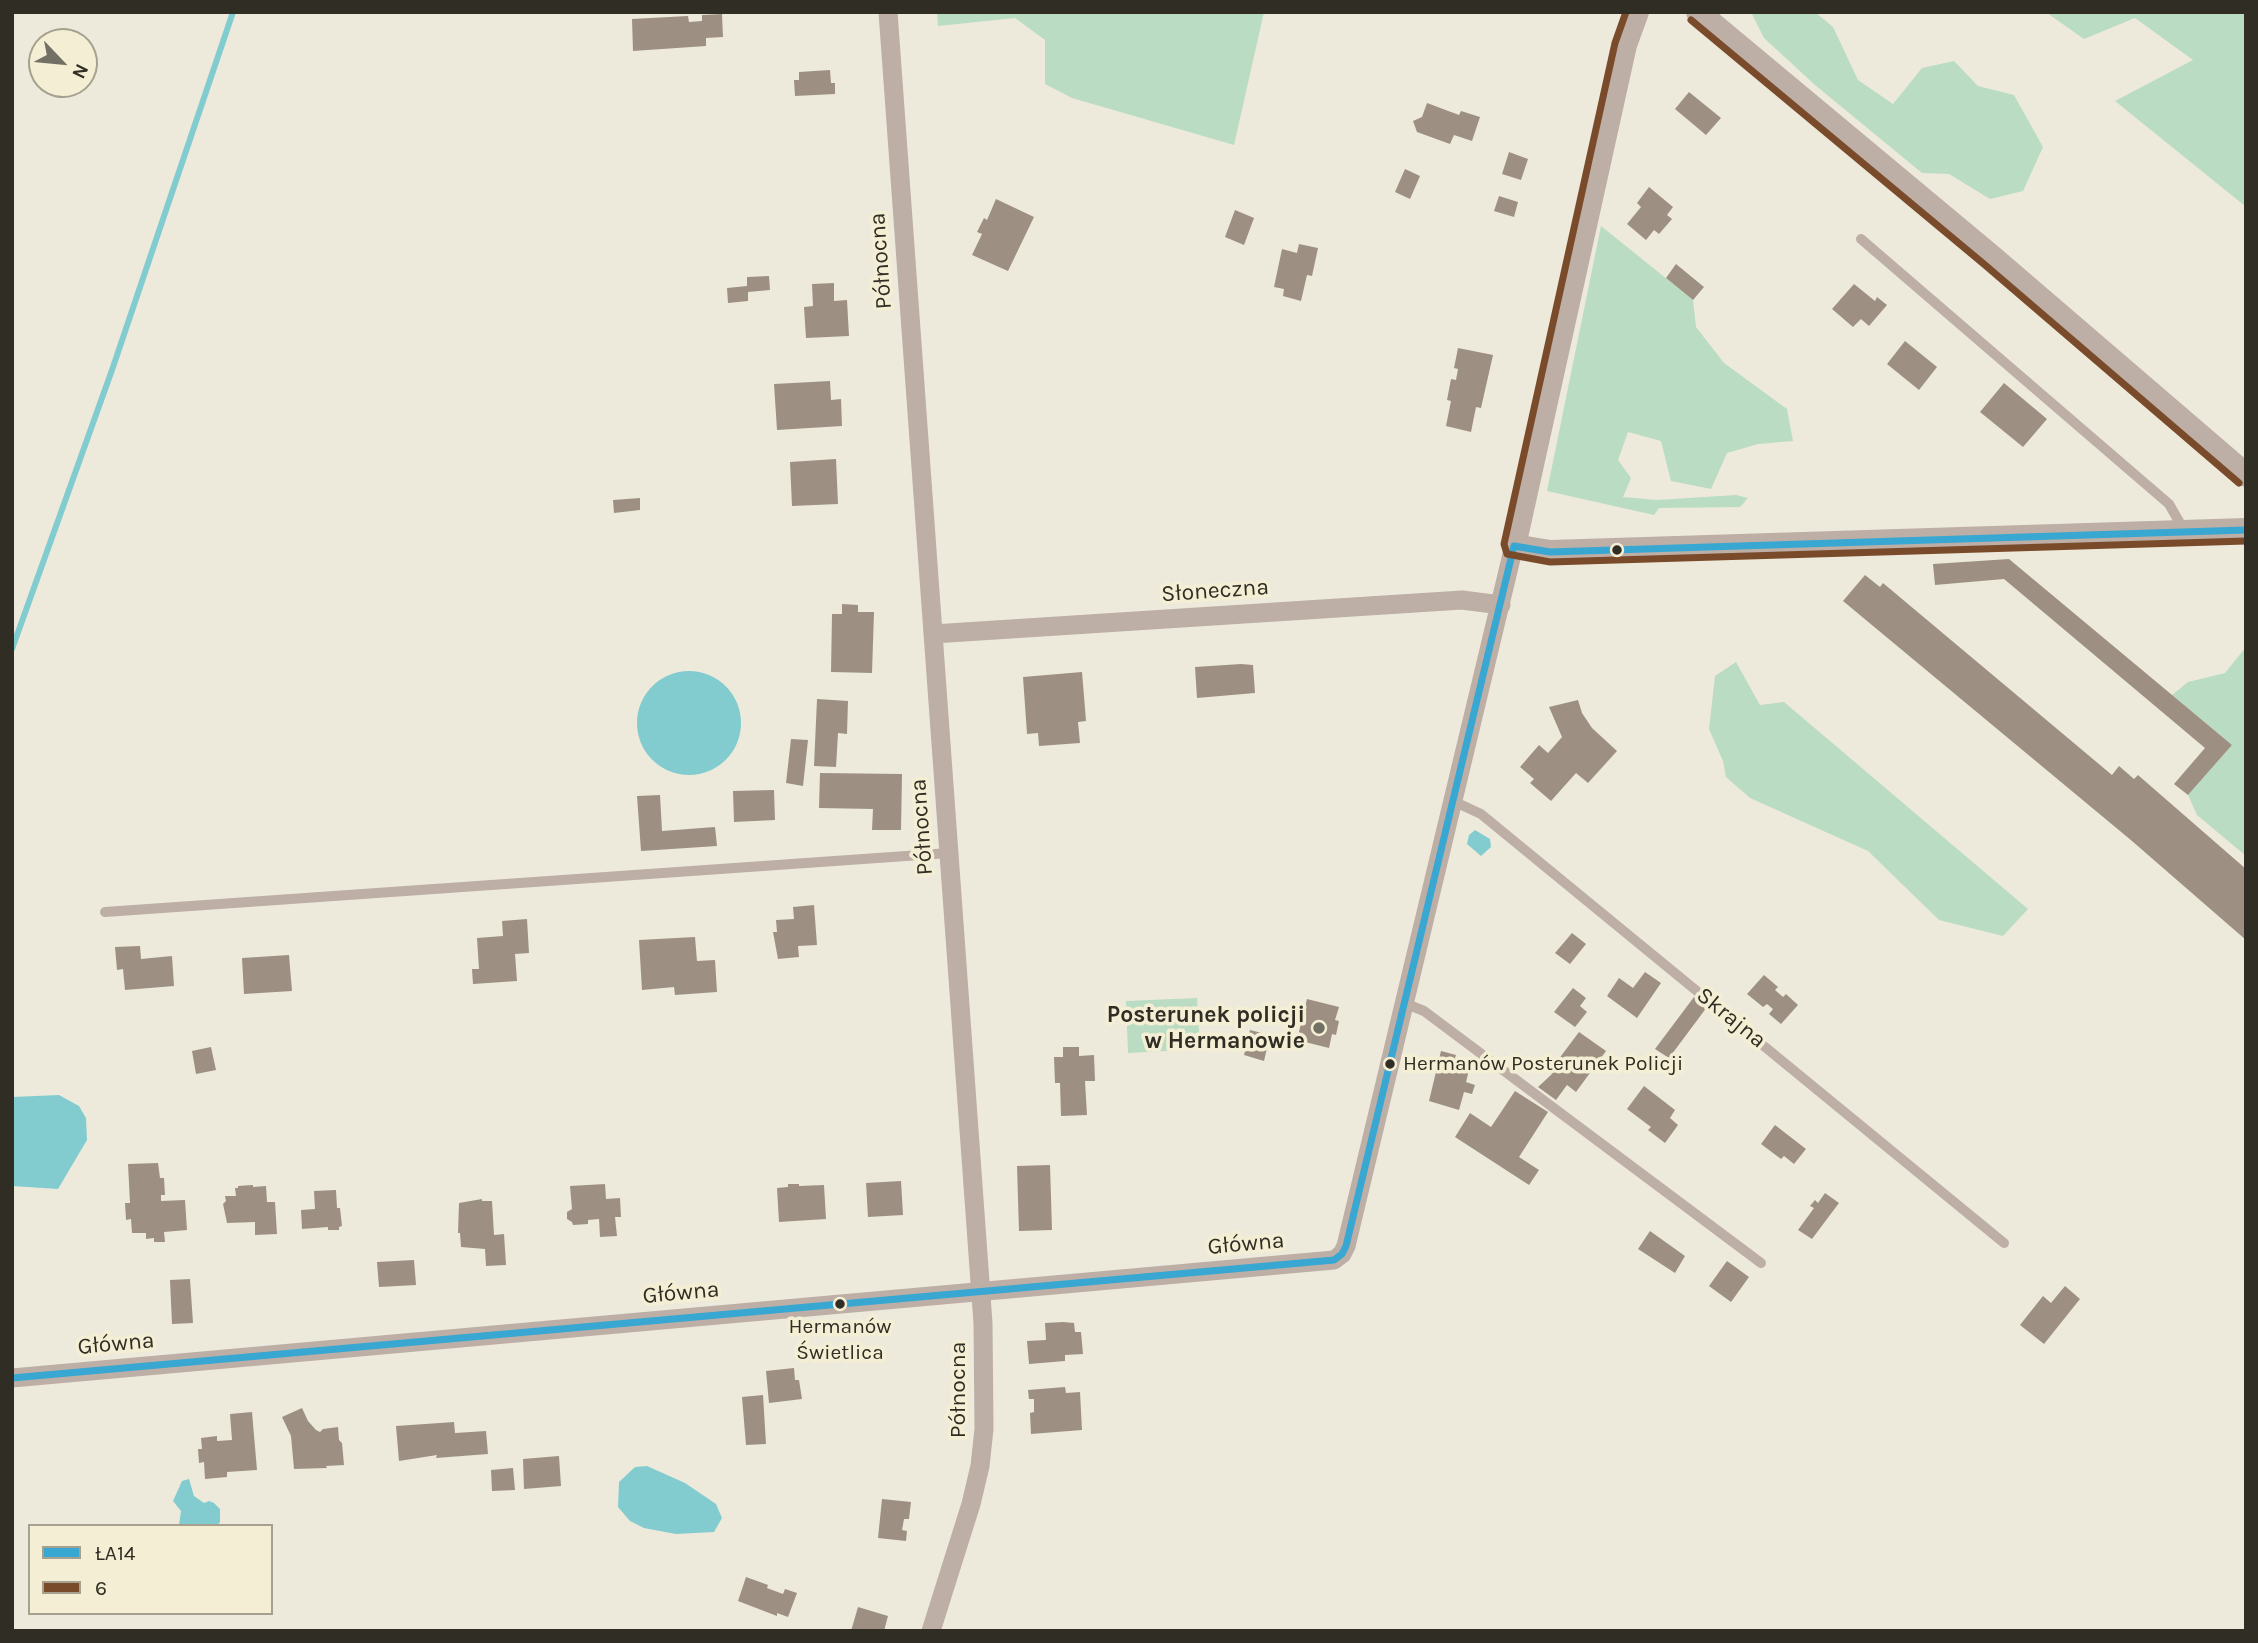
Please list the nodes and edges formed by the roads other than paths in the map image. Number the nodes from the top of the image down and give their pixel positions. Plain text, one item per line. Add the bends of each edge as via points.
1 (888, 12) edge
2 (1637, 12) edge
3 (1698, 12) edge
4 (1861, 239) dead end
5 (2246, 475) edge
6 (2246, 530) edge
7 (2185, 532) junction
8 (1514, 546) junction
9 (1501, 604) junction
10 (933, 634) junction
11 (1453, 801) junction
12 (949, 853) junction
13 (105, 912) dead end
14 (1404, 1003) junction
15 (2004, 1242) dead end
16 (1761, 1263) dead end
17 (980, 1290) junction
18 (12, 1378) edge
19 (931, 1631) edge

1 - 10 street, Północna
2 - 8 street via 1625,45
3 - 5 street
4 - 7 lane via 2169,504
6 - 7 street
7 - 8 street via 1550,552
8 - 9 street
9 - 10 street, Słoneczna via 1462,600
9 - 11 street
10 - 12 street, Północna
11 - 14 street
11 - 15 lane, Skrajna via 1481,814
12 - 13 lane
12 - 17 street, Północna
14 - 16 lane via 1424,1011
14 - 17 street, Główna via 1346,1246 1334,1261
17 - 18 street, Główna
17 - 19 street, Północna via 984,1429 980,1466

